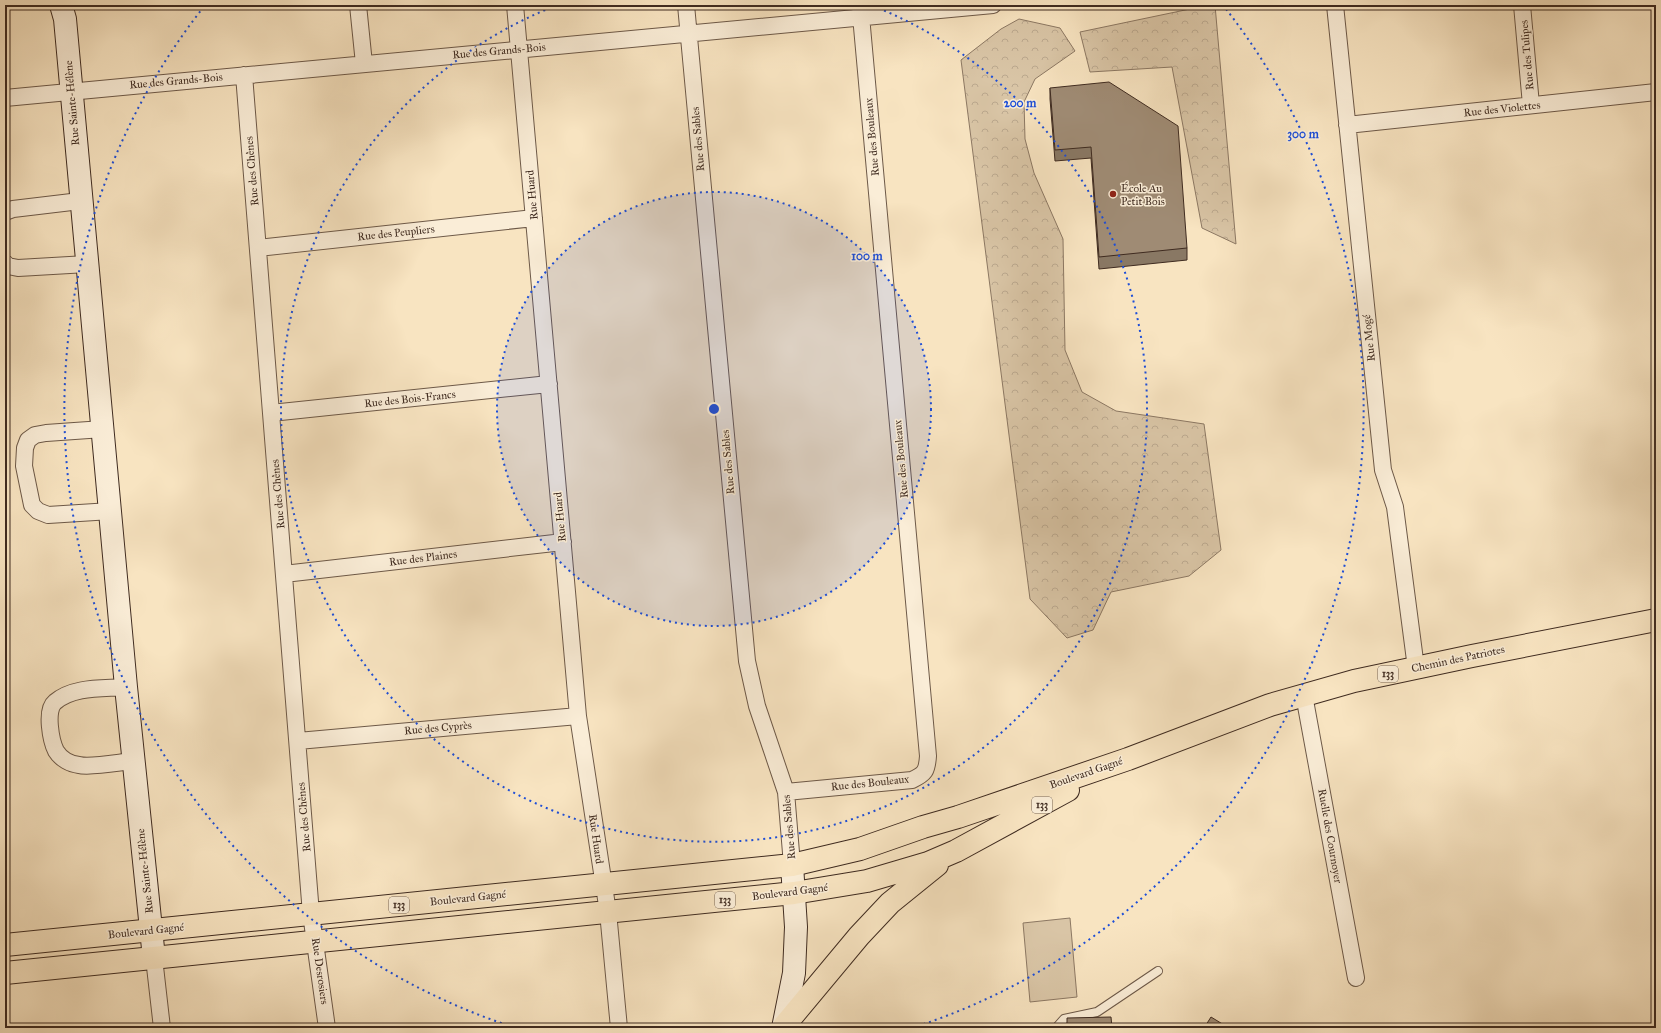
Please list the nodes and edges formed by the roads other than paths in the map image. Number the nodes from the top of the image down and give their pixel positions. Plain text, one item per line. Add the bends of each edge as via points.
1 (60, 5) edge
2 (358, 5) edge
3 (514, 5) edge
4 (686, 5) edge
5 (993, 5) edge
6 (1335, 5) edge
7 (1522, 5) edge
8 (861, 11) edge
9 (689, 34) junction
10 (518, 50) junction
11 (364, 64) junction
12 (244, 75) junction
13 (70, 91) junction
14 (1656, 92) edge
15 (5, 98) edge
16 (1531, 106) junction
17 (1347, 125) junction
18 (80, 201) junction
19 (5, 212) edge
20 (534, 218) junction
21 (258, 248) junction
22 (5, 263) edge
23 (87, 264) junction
24 (549, 384) junction
25 (271, 413) junction
26 (103, 429) junction
27 (111, 511) junction
28 (562, 542) junction
29 (284, 574) junction
30 (1656, 620) edge
31 (1416, 668) junction
32 (126, 687) junction
33 (1304, 695) junction
34 (578, 716) junction
35 (298, 741) junction
36 (1128, 759) junction
37 (133, 761) junction
38 (786, 792) junction
39 (956, 850) junction
40 (792, 865) junction
41 (603, 885) junction
42 (794, 893) junction
43 (608, 912) junction
44 (311, 914) junction
45 (151, 930) junction
46 (316, 942) junction
47 (5, 945) edge
48 (154, 958) junction
49 (1158, 971) dead end
50 (5, 974) edge
51 (1356, 978) dead end
52 (783, 1027) edge
53 (162, 1028) edge
54 (327, 1028) edge
55 (619, 1028) edge
56 (1056, 1028) edge

1 - 13 street, Rue Sainte-Hélène via 65,19
2 - 11 street
3 - 10 street, Rue Huard
4 - 9 street, Rue des Sables
5 - 8 street, Rue des Grands-Bois
6 - 17 street, Rue Mogé
7 - 16 street, Rue des Tulipes
8 - 9 street, Rue des Grands-Bois
8 - 38 street, Rue des Bouleaux via 927,767 922,775 912,780
9 - 10 street, Rue des Grands-Bois
9 - 38 street, Rue des Sables via 747,661 757,706
10 - 11 street, Rue des Grands-Bois
10 - 20 street, Rue Huard
11 - 12 street, Rue des Grands-Bois
12 - 13 street, Rue des Grands-Bois
12 - 21 street, Rue des Chênes
13 - 15 street, Rue des Grands-Bois
13 - 18 street, Rue Sainte-Hélène
14 - 16 street, Rue des Violettes
16 - 17 street, Rue des Violettes
17 - 31 street, Rue Mogé via 1383,470 1395,507
18 - 19 street
18 - 23 street, Rue Sainte-Hélène
20 - 21 street, Rue des Peupliers
20 - 24 street, Rue Huard
21 - 25 street, Rue des Chênes
22 - 23 street via 18,268
23 - 26 street, Rue Sainte-Hélène
24 - 25 street, Rue des Bois-Francs
24 - 28 street, Rue Huard
25 - 29 street, Rue des Chênes
26 - 27 street, Rue Sainte-Hélène
26 - 27 street via 35,435 28,440 25,448 24,466 32,505 38,511 48,515
27 - 32 street, Rue Sainte-Hélène
28 - 29 street, Rue des Plaines
28 - 34 street, Rue Huard
29 - 35 street, Rue des Chênes
30 - 31 main road, Chemin des Patriotes / 133
31 - 33 main road, Chemin des Patriotes / 133
32 - 37 street, Rue Sainte-Hélène
32 - 37 street via 79,691 66,695 54,703 49,717 51,736 57,751 68,762 80,766
33 - 36 main road, Chemin des Patriotes / 133 via 1256,710
33 - 51 street, Ruelle des Cournoyer
34 - 35 street, Rue des Cyprès
34 - 41 street, Rue Huard
35 - 44 street, Rue des Chênes
36 - 39 main road, Boulevard Gagné / 133
36 - 40 main road, Boulevard Gagné / 133 via 860,849
37 - 45 street, Rue Sainte-Hélène
38 - 40 street, Rue des Sables
39 - 42 main road, Boulevard Gagné / 133 via 928,863 867,882
39 - 52 main road via 890,904 859,936
40 - 41 main road, Boulevard Gagné / 133
40 - 42 street
41 - 43 street, Rue Huard
41 - 44 main road, Boulevard Gagné / 133
42 - 43 main road, Boulevard Gagné / 133
42 - 52 street via 794,973
43 - 46 main road, Boulevard Gagné / 133
43 - 55 street, Rue Huard
44 - 45 main road, Boulevard Gagné / 133
44 - 46 street, Rue Desrosiers
45 - 47 main road, Boulevard Gagné / 133
45 - 48 street, Rue Sainte-Hélène
46 - 48 main road, Boulevard Gagné / 133
46 - 54 street, Rue Desrosiers
48 - 50 main road, Boulevard Gagné / 133
48 - 53 street, Rue Sainte-Hélène
49 - 56 lane via 1097,1012 1064,1019

